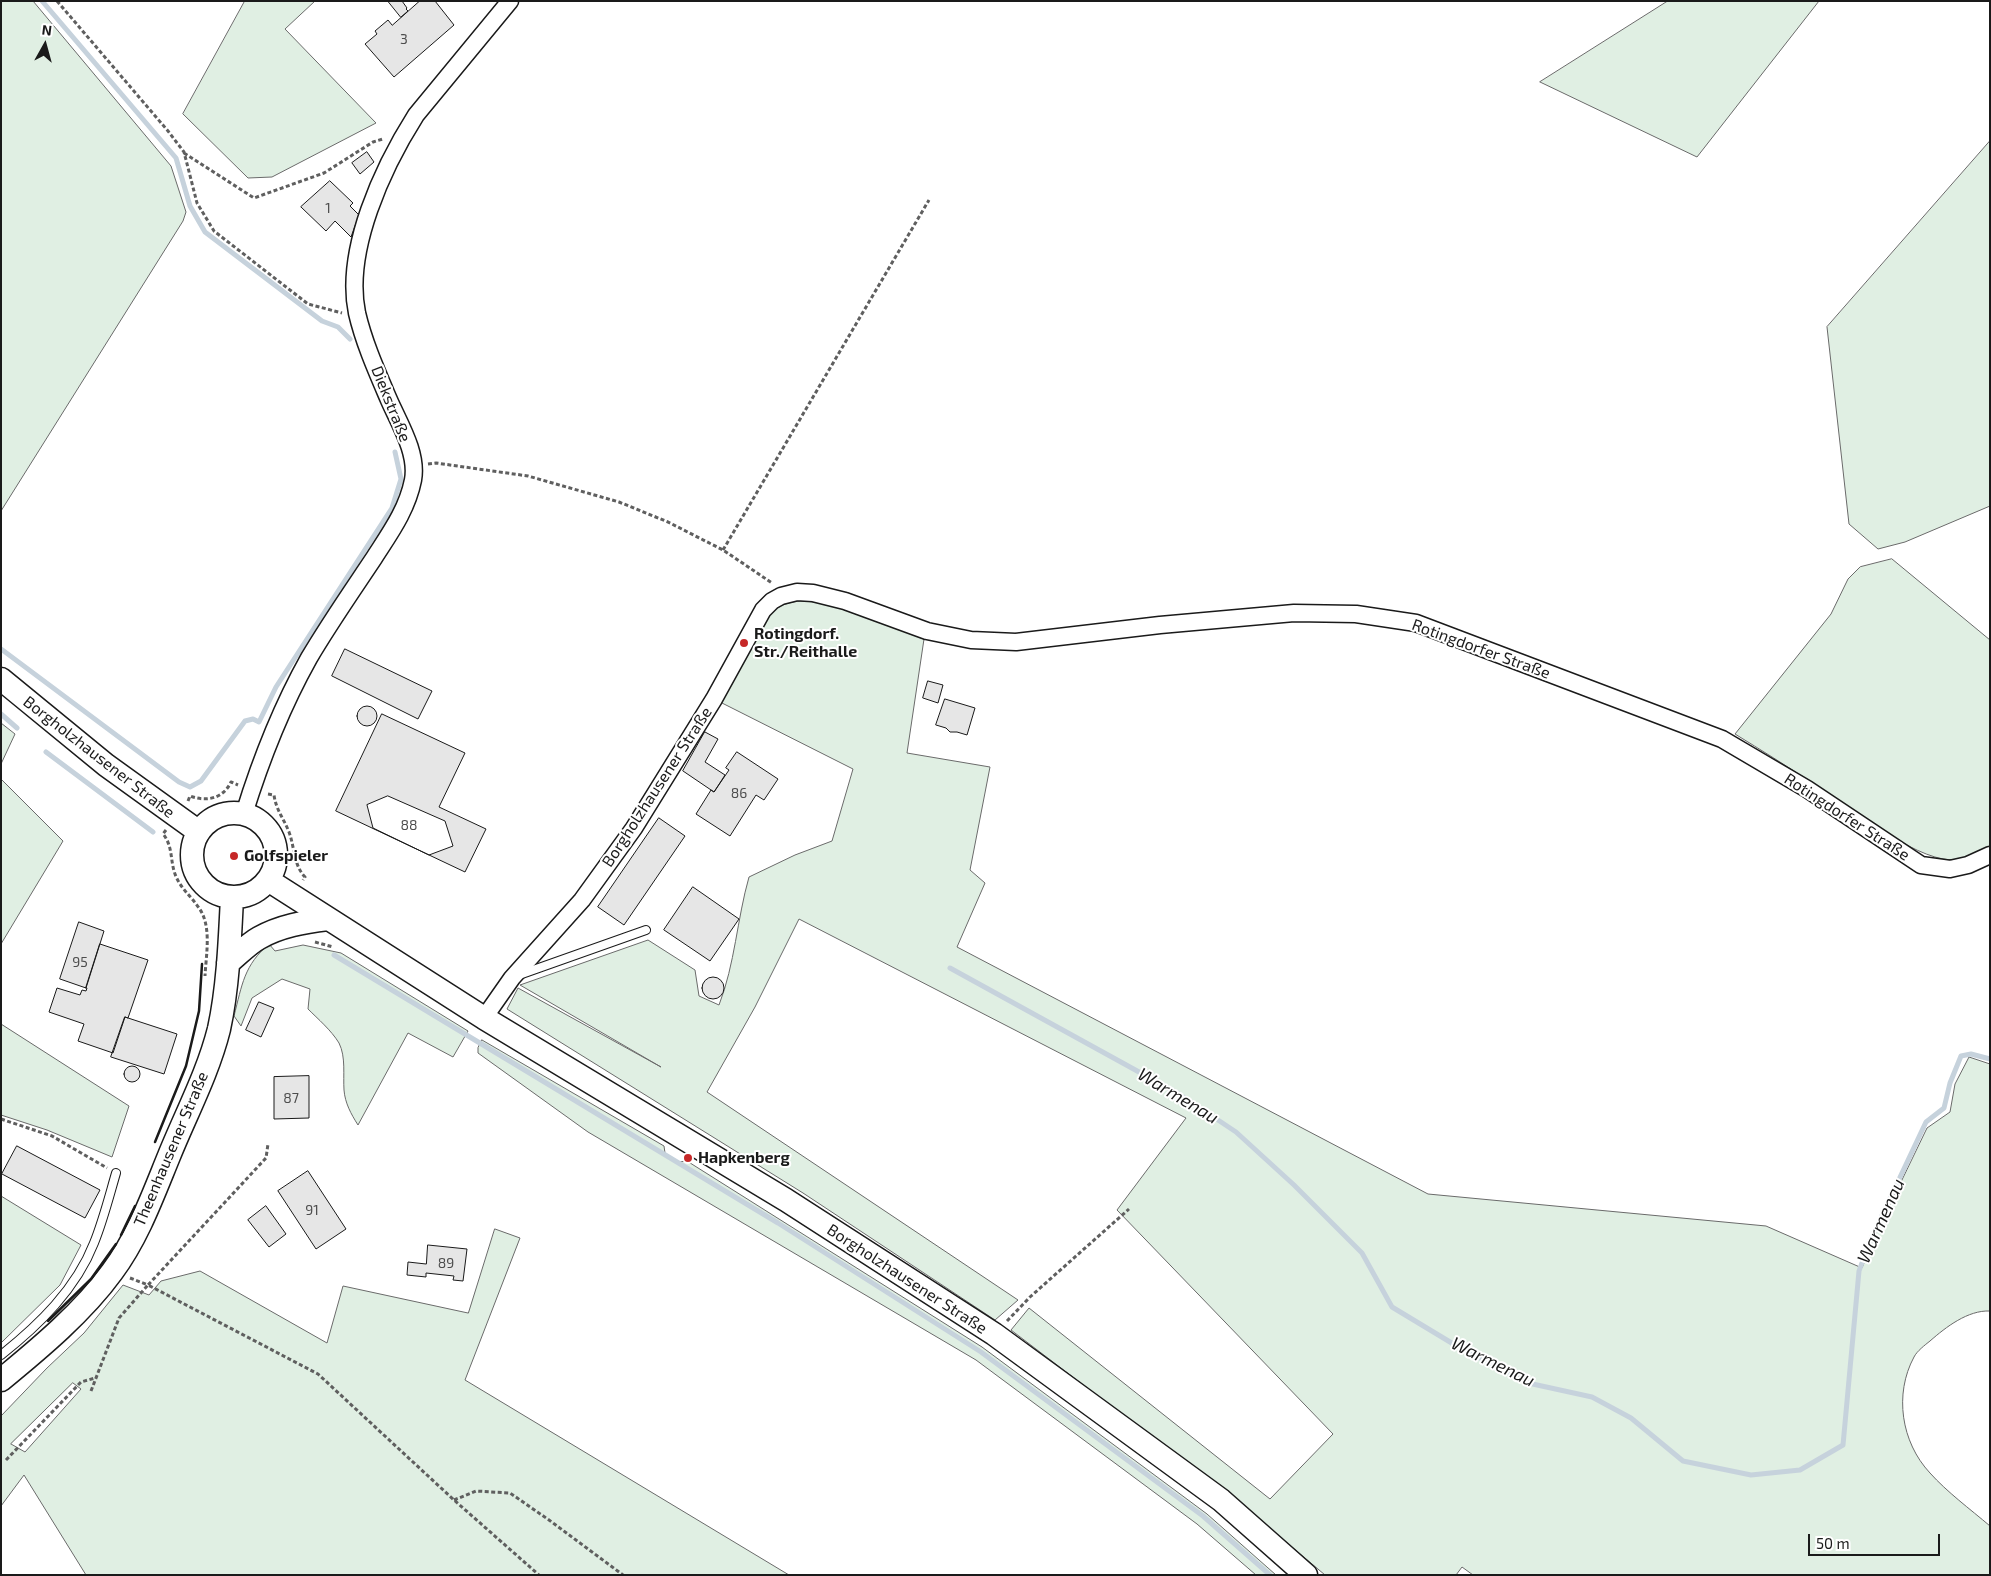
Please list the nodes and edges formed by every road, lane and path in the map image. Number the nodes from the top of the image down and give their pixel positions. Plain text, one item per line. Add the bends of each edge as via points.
1 (57, 1) edge
2 (510, 1) edge
3 (405, 132) junction
4 (184, 152) junction
5 (929, 200) dead end
6 (357, 312) junction
7 (414, 466) junction
8 (723, 550) junction
9 (781, 596) junction
10 (1, 679) edge
11 (244, 814) junction
12 (176, 816) junction
13 (199, 832) junction
14 (1990, 855) edge
15 (268, 880) junction
16 (232, 897) junction
17 (328, 919) junction
18 (646, 930) dead end
19 (228, 963) junction
20 (512, 978) junction
21 (204, 984) dead end
22 (484, 1018) junction
23 (1, 1119) edge
24 (268, 1144) dead end
25 (116, 1173) joint
26 (1129, 1209) dead end
27 (113, 1271) junction
28 (148, 1285) junction
29 (994, 1334) junction
30 (1, 1355) edge
31 (95, 1378) junction
32 (1, 1380) edge
33 (91, 1391) dead end
34 (6, 1460) dead end
35 (454, 1500) junction
36 (539, 1575) edge
37 (622, 1575) edge
38 (1306, 1575) edge

1 - 4 path
2 - 3 street, Diekstraße
3 - 4 path via 372,142 324,173 254,198
3 - 6 street, Diekstraße via 365,221 355,260
4 - 6 path via 197,203 214,231 308,304 344,314
5 - 8 path
6 - 7 street, Diekstraße via 375,368 407,441
7 - 8 path via 436,463 537,479 619,502
7 - 11 street, Diekstraße via 402,515 309,658 281,710
8 - 9 path via 772,583
9 - 14 street, Rotingdorfer Straße via 813,593 846,601 927,631 971,640 1016,642 1294,612 1356,614 1416,623 1722,739 1807,789 1921,865 1950,869 1968,866
9 - 20 street, Borgholzhausener Straße via 763,610 714,699 634,828 582,900
10 - 12 main road, Borgholzhausener Straße via 106,765
11 - 13 main road via 219,816
11 - 15 main road via 257,819 274,840 275,867
12 - 13 main road, Borgholzhausener Straße
12 - 21 path via 163,834 171,848 178,881 205,918
13 - 16 main road via 192,852 196,874 211,890
15 - 16 main road via 246,896
15 - 17 main road, Borgholzhausener Straße
16 - 19 main road, Theenhausener Straße
17 - 19 main road via 272,932 257,939
17 - 22 main road, Borgholzhausener Straße
18 - 20 lane
19 - 27 main road, Theenhausener Straße via 219,1028 210,1060 145,1214
20 - 22 street, Borgholzhausener Straße
22 - 29 main road, Borgholzhausener Straße via 786,1200
23 - 25 path via 52,1136
24 - 28 path via 266,1158
25 - 30 lane via 94,1245 69,1289 46,1315
26 - 29 path via 1030,1297
27 - 28 path
27 - 32 main road, Theenhausener Straße via 70,1320
28 - 31 path via 120,1318
28 - 35 path via 318,1374
29 - 38 main road, Borgholzhausener Straße via 1221,1500
31 - 33 path
31 - 34 path via 81,1382
35 - 36 path
35 - 37 path via 476,1491 510,1493

